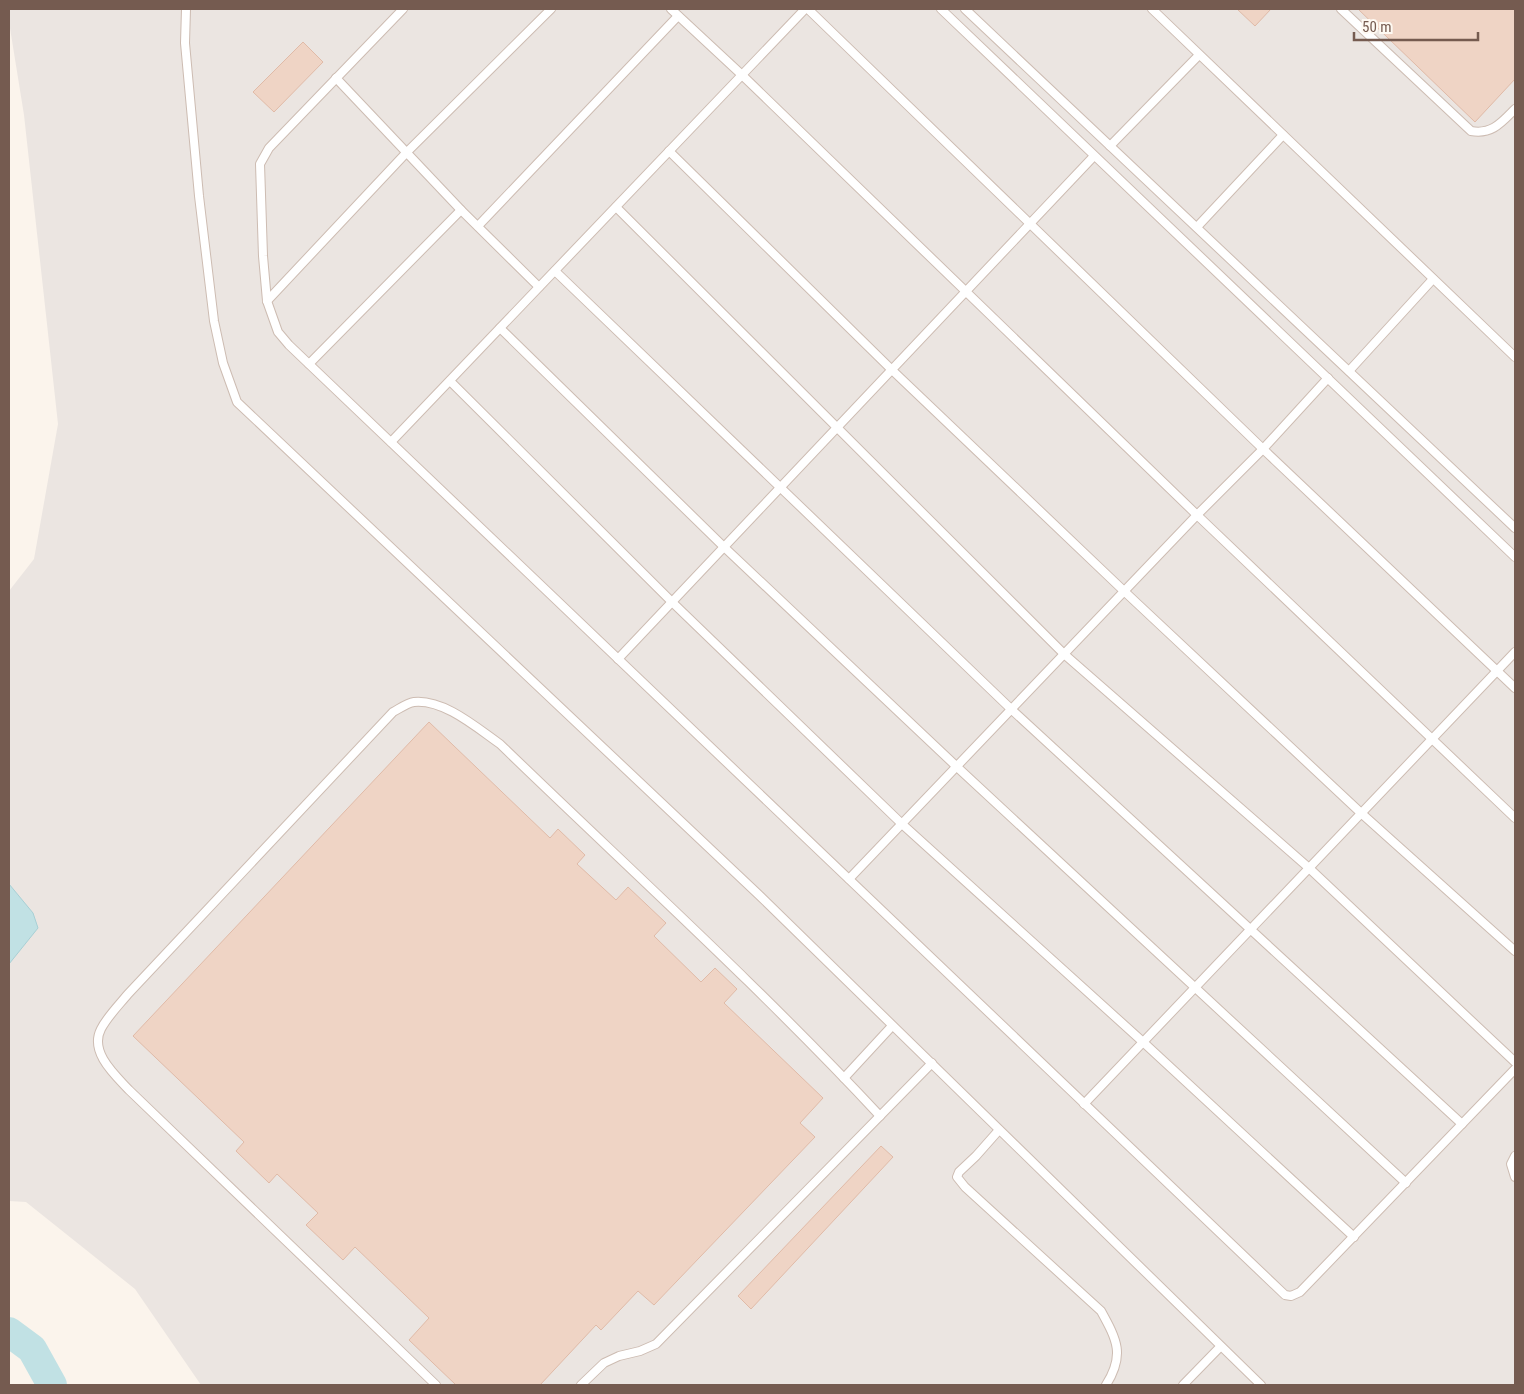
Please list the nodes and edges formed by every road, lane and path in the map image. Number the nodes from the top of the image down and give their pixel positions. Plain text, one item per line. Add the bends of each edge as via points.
1 (186, 9) edge
2 (403, 9) edge
3 (551, 9) edge
4 (671, 9) edge
5 (806, 9) edge
6 (941, 9) edge
7 (965, 9) edge
8 (1152, 9) edge
9 (1341, 9) edge
10 (678, 16) junction
11 (1199, 55) junction
12 (742, 75) junction
13 (336, 78) junction
14 (1515, 109) edge
15 (1283, 135) junction
16 (1110, 146) junction
17 (669, 151) junction
18 (406, 152) junction
19 (1094, 156) junction
20 (616, 206) junction
21 (461, 210) junction
22 (1030, 225) junction
23 (478, 226) junction
24 (1197, 228) junction
25 (554, 271) junction
26 (1433, 279) junction
27 (539, 287) junction
28 (966, 292) junction
29 (267, 301) junction
30 (500, 328) junction
31 (1515, 357) edge
32 (308, 364) junction
33 (892, 370) junction
34 (1349, 371) junction
35 (1328, 378) junction
36 (450, 381) junction
37 (838, 427) junction
38 (391, 442) junction
39 (1263, 449) junction
40 (781, 487) junction
41 (1197, 515) junction
42 (1515, 528) edge
43 (724, 547) junction
44 (1515, 557) edge
45 (1125, 592) junction
46 (672, 602) junction
47 (1515, 652) edge
48 (1064, 654) junction
49 (618, 659) junction
50 (1497, 671) junction
51 (1515, 688) edge
52 (1011, 709) junction
53 (1432, 739) junction
54 (956, 766) junction
55 (1361, 813) junction
56 (1515, 818) edge
57 (902, 824) junction
58 (1309, 868) junction
59 (849, 880) junction
60 (1250, 930) junction
61 (1515, 950) edge
62 (1195, 987) junction
63 (892, 1026) junction
64 (1143, 1042) junction
65 (1515, 1062) edge
66 (932, 1063) junction
67 (1515, 1070) edge
68 (844, 1078) junction
69 (1084, 1104) junction
70 (880, 1116) junction
71 (1462, 1124) junction
72 (999, 1130) junction
73 (1515, 1156) edge
74 (1515, 1177) edge
75 (1406, 1183) junction
76 (1354, 1237) junction
77 (1220, 1347) junction
78 (436, 1385) edge
79 (581, 1385) edge
80 (1106, 1385) edge
81 (1183, 1385) edge
82 (1261, 1385) edge

1 - 63 lane via 185,43 214,321 222,363 237,402 759,895
2 - 13 lane
3 - 18 lane
4 - 10 lane
5 - 12 lane
5 - 22 lane
6 - 19 lane
7 - 16 lane
8 - 11 lane
9 - 14 lane via 1471,131 1495,128
10 - 12 lane
10 - 23 lane
11 - 15 lane
11 - 16 lane
12 - 17 lane
12 - 28 lane
13 - 18 lane
13 - 29 lane via 269,148 260,164
15 - 24 lane
15 - 26 lane
16 - 24 lane
17 - 20 lane
17 - 33 lane
18 - 21 lane
18 - 29 lane
19 - 22 lane
19 - 35 lane
20 - 25 lane
20 - 37 lane
21 - 23 lane
21 - 32 lane
22 - 28 lane
22 - 39 lane
23 - 27 lane
24 - 34 lane
25 - 27 lane
25 - 40 lane
26 - 31 lane
26 - 34 lane
27 - 30 lane
28 - 33 lane
28 - 41 lane
29 - 32 lane via 278,332
30 - 36 lane
30 - 43 lane
32 - 38 lane
33 - 37 lane
33 - 45 lane
34 - 42 lane
35 - 39 lane
35 - 44 lane
36 - 38 lane
36 - 46 lane
37 - 40 lane
37 - 48 lane
38 - 49 lane
39 - 41 lane
39 - 50 lane
40 - 43 lane
40 - 52 lane
41 - 45 lane
41 - 53 lane
43 - 46 lane
43 - 54 lane
45 - 48 lane
45 - 55 lane
46 - 49 lane
46 - 57 lane
47 - 50 lane
48 - 52 lane
48 - 58 lane
49 - 59 lane
50 - 51 lane
50 - 53 lane
52 - 54 lane
52 - 60 lane
53 - 55 lane
53 - 56 lane
54 - 57 lane
54 - 62 lane
55 - 58 lane
55 - 61 lane
57 - 59 lane
57 - 64 lane
58 - 60 lane
58 - 65 lane
59 - 69 lane
60 - 62 lane
60 - 71 lane
62 - 64 lane
62 - 75 lane
63 - 66 lane
63 - 68 lane
64 - 69 lane
64 - 76 lane
66 - 70 lane
66 - 72 lane
67 - 71 lane
68 - 70 lane
68 - 78 lane via 500,744 436,704 413,702 393,712 128,994 100,1030 98,1048 108,1066 129,1090
69 - 76 lane via 1285,1296 1300,1292
70 - 79 lane via 656,1344 604,1362
71 - 75 lane
72 - 77 lane
72 - 80 lane via 957,1177 1101,1310 1118,1348 1116,1364
73 - 74 lane via 1511,1164
75 - 76 lane
77 - 81 lane
77 - 82 lane

